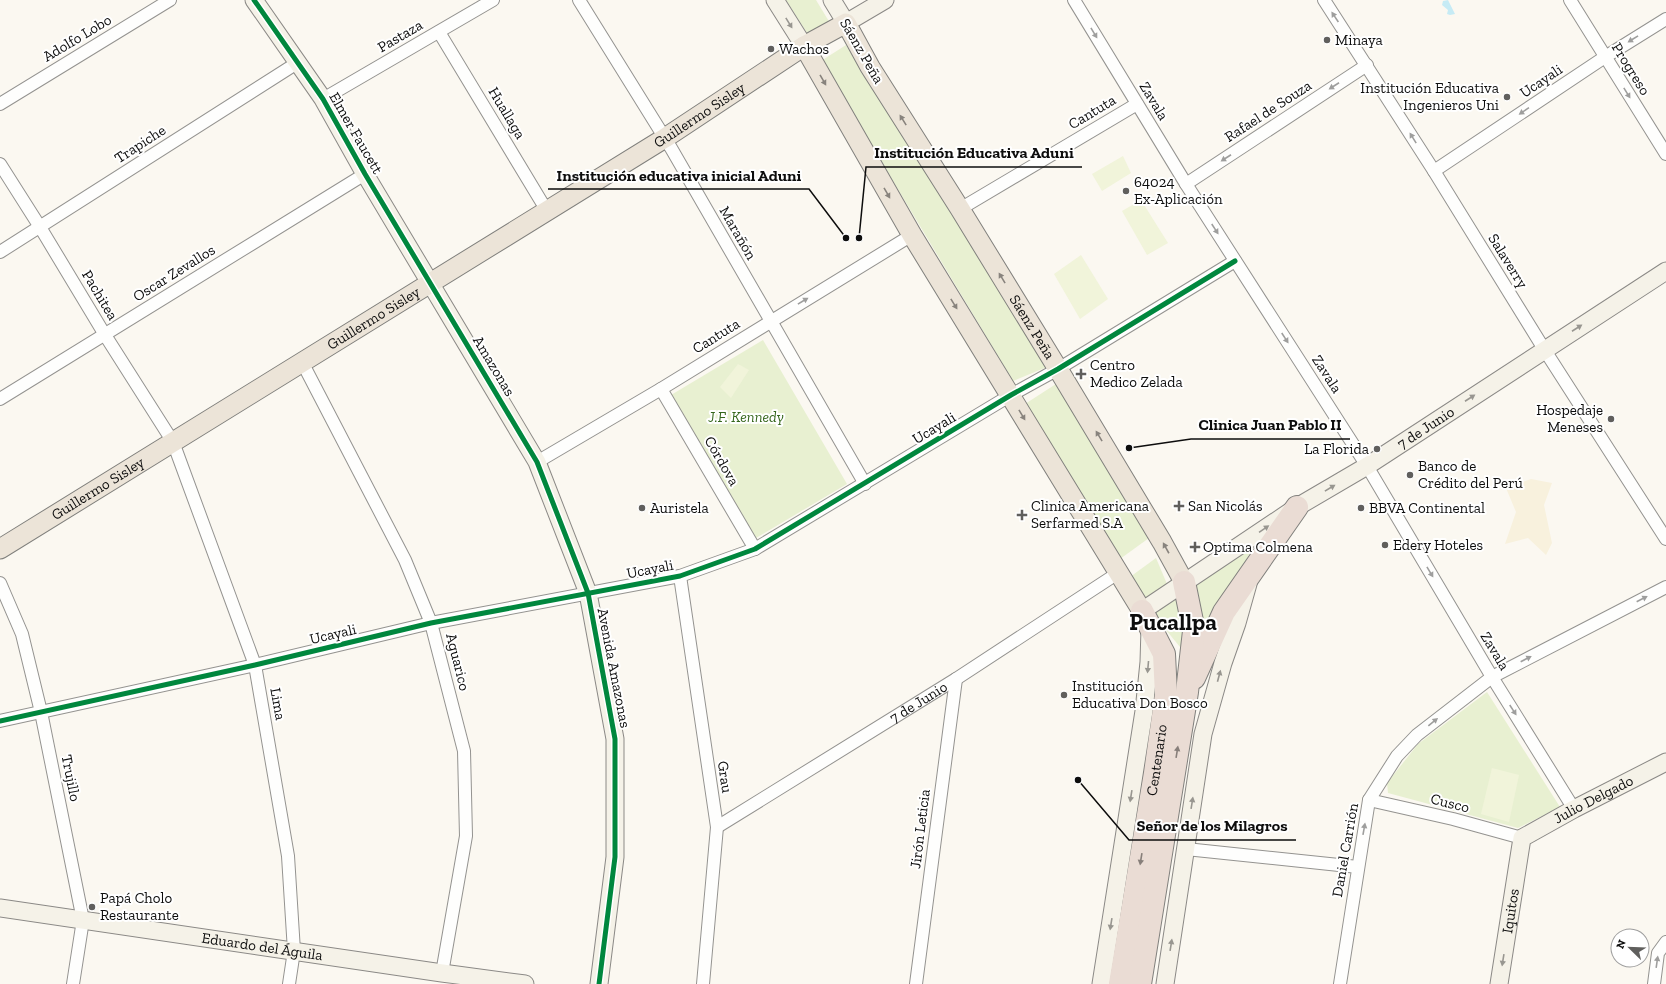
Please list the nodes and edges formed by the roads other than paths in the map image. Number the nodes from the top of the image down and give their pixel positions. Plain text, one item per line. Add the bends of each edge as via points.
1 (170, 0) edge
2 (254, 0) edge
3 (493, 0) edge
4 (579, 0) edge
5 (775, 0) edge
6 (832, 0) edge
7 (885, 0) edge
8 (1074, 0) edge
9 (1324, 0) edge
10 (1570, 0) edge
11 (1666, 19) edge
12 (846, 23) junction
13 (439, 32) junction
14 (804, 46) junction
15 (1605, 57) junction
16 (297, 62) junction
17 (1367, 65) junction
18 (323, 99) junction
19 (0, 104) edge
20 (1137, 104) junction
21 (665, 138) junction
22 (1666, 154) edge
23 (0, 164) edge
24 (1434, 171) junction
25 (364, 174) junction
26 (1186, 184) junction
27 (960, 209) junction
28 (547, 211) junction
29 (40, 227) junction
30 (912, 236) junction
31 (0, 252) edge
32 (1235, 261) junction
33 (1666, 272) edge
34 (431, 282) junction
35 (770, 321) junction
36 (105, 335) junction
37 (1544, 349) junction
38 (302, 362) junction
39 (1058, 369) junction
40 (661, 389) junction
41 (1010, 395) junction
42 (0, 399) edge
43 (173, 442) junction
44 (537, 462) junction
45 (1367, 466) junction
46 (865, 484) junction
47 (1297, 507) junction
48 (1666, 539) edge
49 (0, 549) edge
50 (755, 549) junction
51 (1252, 571) junction
52 (1118, 573) junction
53 (680, 576) junction
54 (1184, 582) junction
55 (0, 583) edge
56 (1666, 587) edge
57 (588, 593) junction
58 (1146, 620) junction
59 (431, 624) junction
60 (255, 665) junction
61 (1492, 677) junction
62 (956, 678) junction
63 (1187, 692) junction
64 (41, 712) junction
65 (0, 721) edge
66 (1666, 762) edge
67 (1370, 800) junction
68 (1574, 809) junction
69 (716, 827) junction
70 (1522, 838) junction
71 (1186, 849) junction
72 (1358, 867) junction
73 (0, 908) edge
74 (83, 920) junction
75 (1666, 942) edge
76 (294, 951) junction
77 (442, 973) junction
78 (73, 984) edge
79 (289, 984) edge
80 (525, 984) edge
81 (599, 984) edge
82 (703, 984) edge
83 (916, 984) edge
84 (1101, 984) edge
85 (1120, 984) edge
86 (1140, 984) edge
87 (1165, 984) edge
88 (1340, 984) edge
89 (1499, 984) edge
90 (1654, 984) edge

1 - 19 street, Adolfo Lobo
2 - 16 street, Elmer Faucett
3 - 13 street, Pastaza
4 - 21 street, Marañón
5 -> 14 street
6 - 12 street, Sáenz Peña
7 - 12 street
8 -> 20 street, Zavala
17 -> 9 street, Salaverry
10 - 15 street, Progreso
11 -> 15 street, Ucayali
12 - 14 main road, Guillermo Sisley
27 -> 12 main road, Sáenz Peña via 870,67
13 - 18 street, Pastaza
13 - 28 street, Huallaga
14 - 21 main road, Guillermo Sisley
14 -> 30 main road
15 -> 22 street, Progreso
15 -> 24 street, Ucayali
16 - 18 street, Elmer Faucett
16 - 29 street, Trapiche
24 -> 17 street, Salaverry
17 -> 26 street, Rafael de Souza
18 - 25 street, Elmer Faucett
20 - 26 street, Zavala
20 - 27 street, Cantuta
21 - 28 main road, Guillermo Sisley
21 - 35 street, Marañón
23 - 29 street, Pachitea
24 - 37 street, Salaverry
25 - 34 street, Elmer Faucett
25 - 36 street, Oscar Zevallos
26 -> 32 street, Zavala
39 -> 27 main road, Sáenz Peña
28 - 34 main road, Guillermo Sisley
29 - 31 street, Trapiche
29 - 36 street, Pachitea
35 -> 30 street, Cantuta
30 -> 41 main road
32 - 39 street, Ucayali
32 -> 45 street, Zavala
37 -> 33 street, 7 de Junio
34 - 38 main road, Guillermo Sisley
34 - 44 street, Amazonas
35 - 40 street, Cantuta
35 - 46 street, Marañón
36 - 42 street, Oscar Zevallos
36 - 43 street, Pachitea
45 -> 37 street, 7 de Junio
37 - 48 street, Salaverry
38 - 43 main road, Guillermo Sisley
38 - 59 street, Aguarico via 405,560
39 - 41 street, Ucayali
54 -> 39 main road, Sáenz Peña
40 - 44 street, Cantuta
40 - 50 street, Córdova
41 - 46 street, Ucayali
41 -> 52 main road
43 - 49 main road, Guillermo Sisley
43 - 60 street, Lima
44 - 57 street, Avenida Amazonas
47 -> 45 street, 7 de Junio
45 -> 61 street, Zavala
46 - 50 street, Ucayali
47 - 51 highway
54 -> 47 street, 7 de Junio
50 - 53 street, Ucayali
51 - 63 highway via 1224,612
71 -> 51 street via 1203,734
52 - 58 main road
52 - 62 street, 7 de Junio
53 - 57 street, Ucayali
53 - 69 street, Grau
54 - 58 street, 7 de Junio
54 - 63 highway, Sáenz Peña via 1194,631
55 - 64 street, Trujillo via 22,634
61 -> 56 street, Daniel Carrión
57 - 59 street, Ucayali
57 - 81 street, Avenida Amazonas via 615,739 615,857
58 -> 84 street via 1149,662 1144,711
58 -> 85 highway, Centenario via 1164,654 1166,694
59 - 60 street, Ucayali
59 - 77 street, Aguarico via 464,752 466,836
60 - 64 street, Ucayali
60 - 76 street, Lima via 288,856
67 -> 61 street, Daniel Carrión via 1397,756 1417,734
61 -> 68 street, Zavala
62 - 69 street, 7 de Junio
62 - 83 street, Jirón Leticia
86 -> 63 highway, Centenario
64 - 65 street, Ucayali
64 - 74 street, Trujillo
66 - 68 street, Julio Delgado
67 - 70 street, Cusco
72 -> 67 street, Daniel Carrión
68 - 70 street, Julio Delgado
69 - 82 street, Grau
70 -> 89 street, Iquitos
71 - 72 street
87 -> 71 street
72 - 88 street, Daniel Carrión
73 - 74 street, Eduardo del Águila
74 - 76 street, Eduardo del Águila
74 - 78 street, Trujillo
90 -> 75 street via 1658,953
76 - 77 street, Eduardo del Águila
76 - 79 street, Lima
77 - 80 street, Eduardo del Águila

